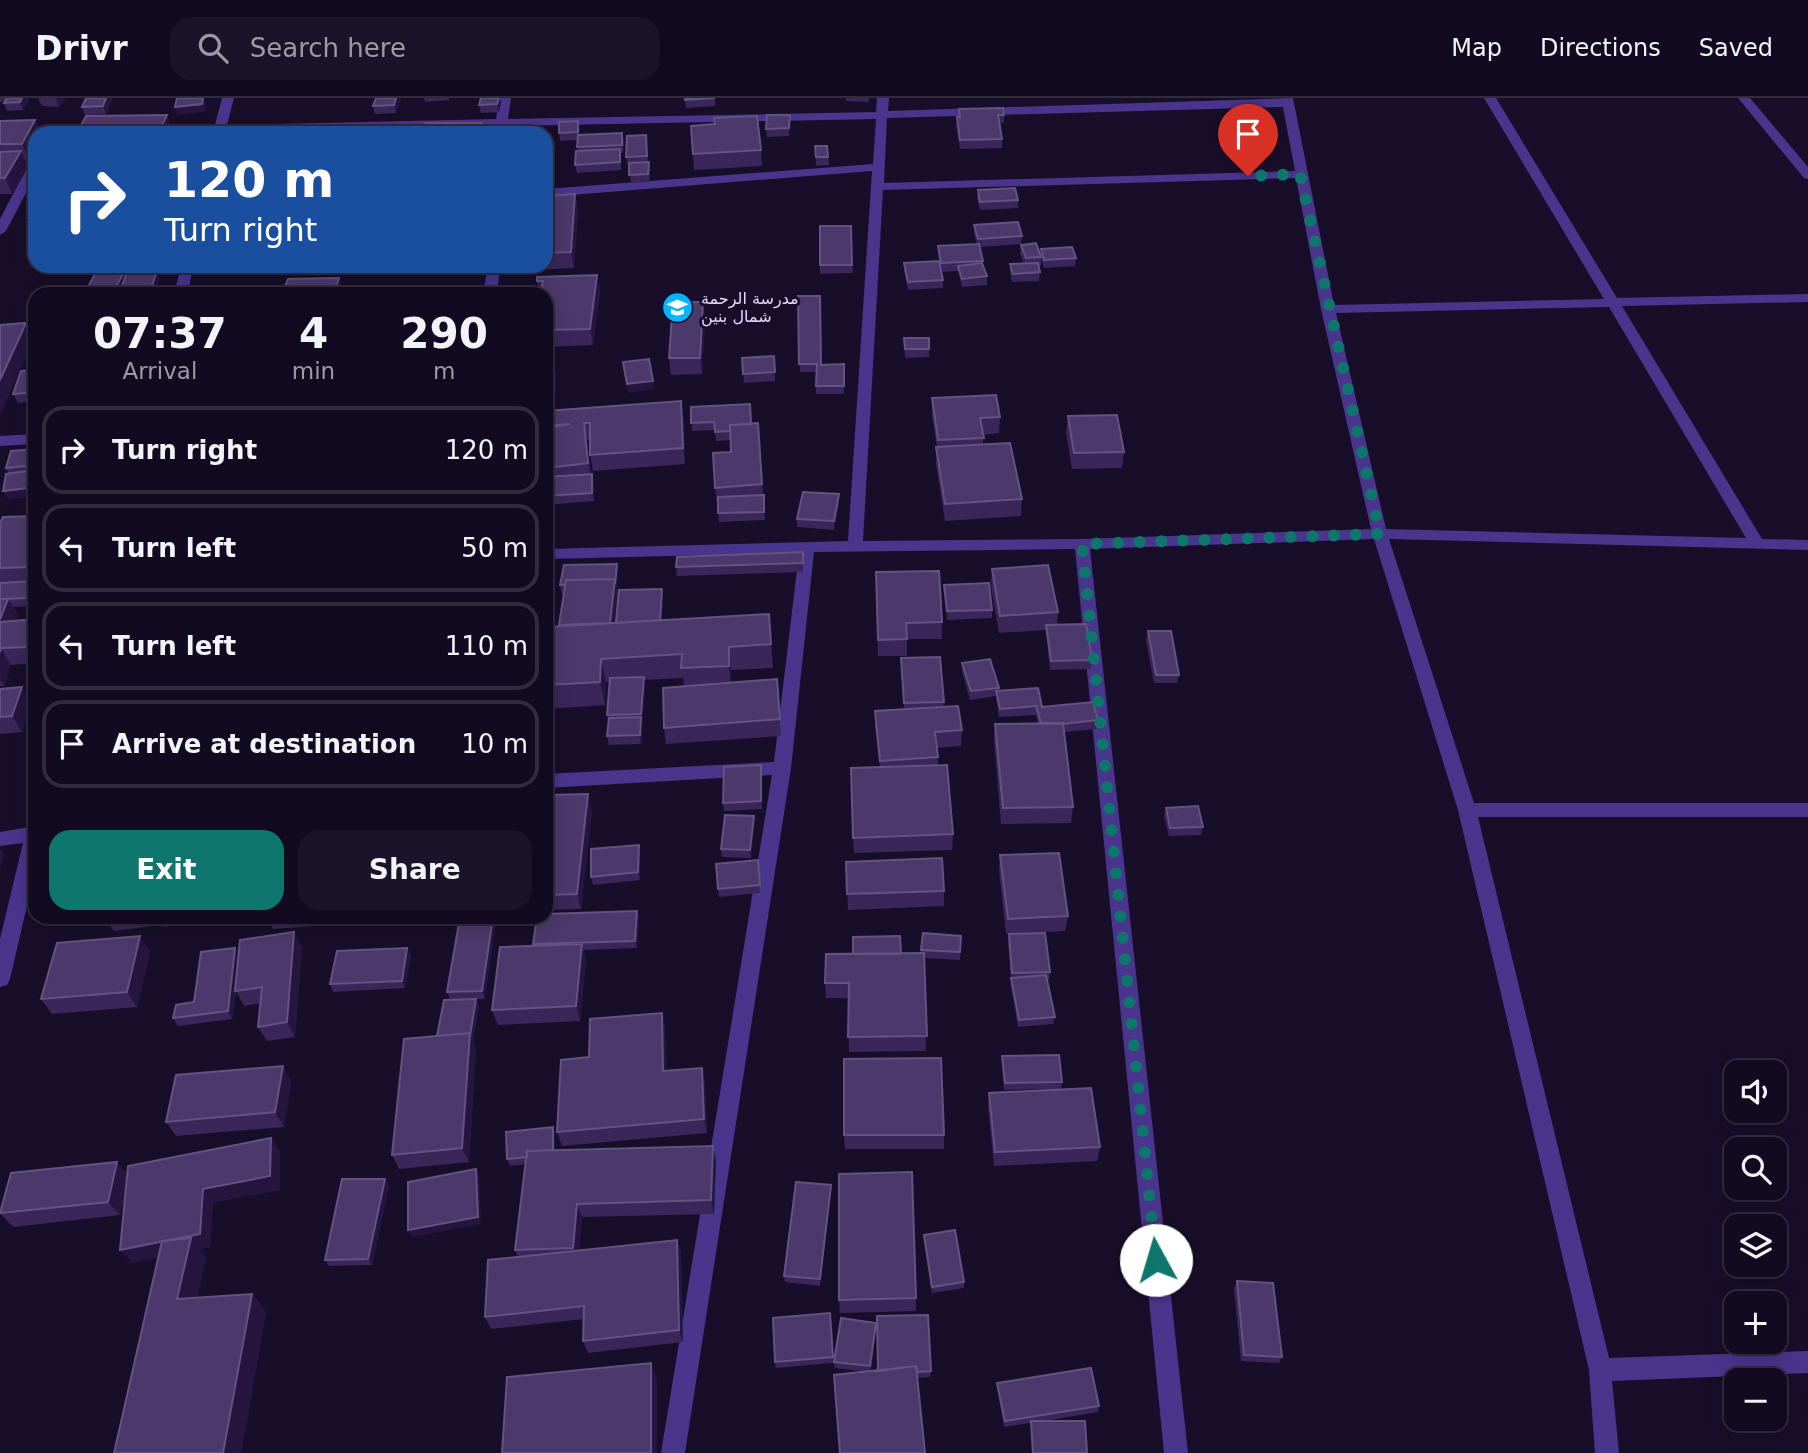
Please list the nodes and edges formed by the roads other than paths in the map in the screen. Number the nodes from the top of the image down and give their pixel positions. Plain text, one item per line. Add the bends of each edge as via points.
1 (228, 98) edge
2 (505, 98) edge
3 (883, 98) edge
4 (1490, 98) edge
5 (1744, 98) edge
6 (1288, 101) edge
7 (883, 115) junction
8 (221, 126) edge
9 (500, 126) edge
10 (553, 126) edge
11 (0, 129) edge
12 (28, 130) edge
13 (880, 167) junction
14 (1300, 174) junction
15 (1808, 175) edge
16 (28, 177) edge
17 (878, 187) junction
18 (553, 192) edge
19 (0, 231) edge
20 (1808, 298) edge
21 (1611, 301) junction
22 (1328, 309) junction
23 (28, 439) edge
24 (0, 441) edge
25 (1380, 534) junction
26 (1757, 543) junction
27 (1082, 544) junction
28 (1808, 545) edge
29 (855, 546) junction
30 (807, 549) junction
31 (553, 554) edge
32 (782, 768) junction
33 (553, 781) edge
34 (1466, 810) junction
35 (1808, 810) edge
36 (28, 835) edge
37 (0, 839) edge
38 (28, 863) edge
39 (0, 979) edge
40 (1808, 1362) edge
41 (1600, 1370) junction
42 (673, 1453) edge
43 (1176, 1453) edge
44 (1607, 1453) edge

1 - 8 street
2 - 9 street
3 - 7 street
4 - 21 street
5 - 15 street
6 - 7 street
6 - 14 street
7 - 10 street
7 - 13 street
11 - 12 street
13 - 17 street
13 - 18 street
14 - 17 street
14 - 22 street
16 - 19 street
17 - 29 street
20 - 21 street
21 - 22 street
21 - 26 street
22 - 25 street
23 - 24 street
25 - 26 street
25 - 27 street
25 - 34 street
26 - 28 street
27 - 29 street
27 - 43 street
29 - 30 street
30 - 31 street
30 - 32 street
32 - 33 street
32 - 42 street
34 - 35 street
34 - 41 street
36 - 37 street
38 - 39 street
40 - 41 street
41 - 44 street

